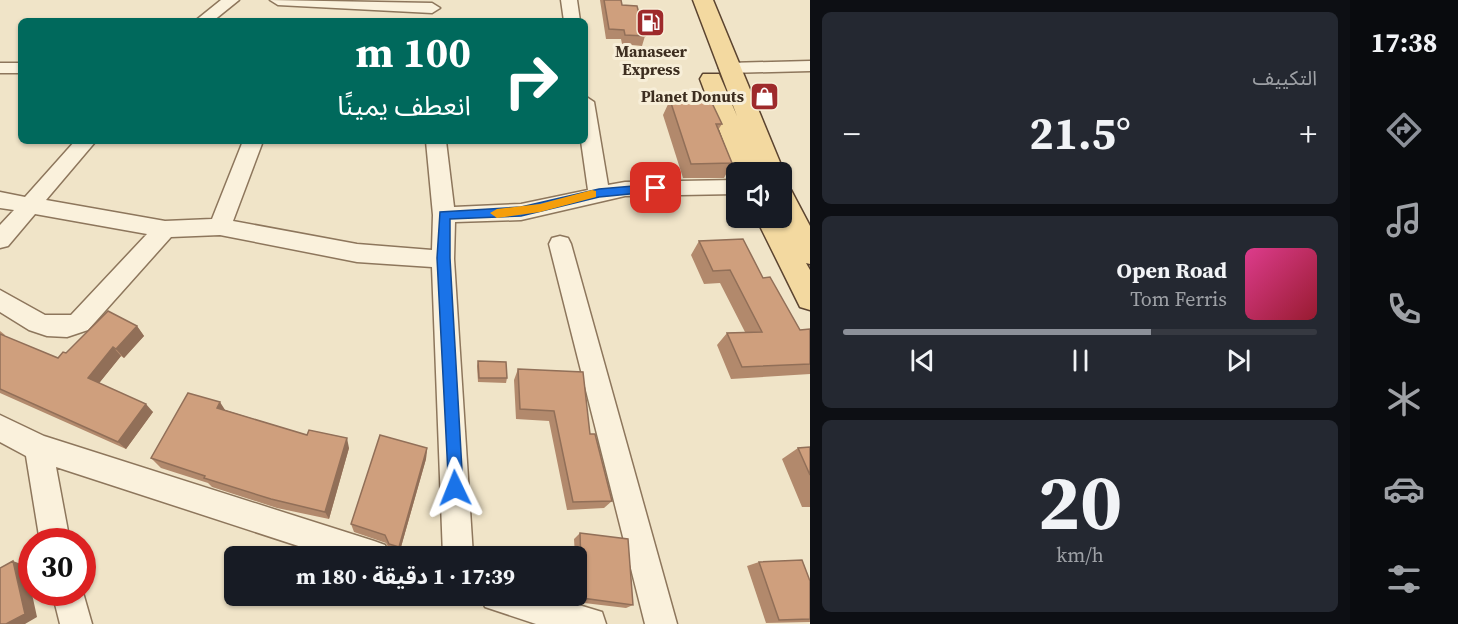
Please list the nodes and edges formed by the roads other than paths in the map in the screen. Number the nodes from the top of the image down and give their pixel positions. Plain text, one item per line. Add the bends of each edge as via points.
1 (231, 0) edge
2 (278, 0) edge
3 (569, 0) edge
4 (695, 6) edge
5 (432, 10) edge
6 (207, 18) edge
7 (572, 18) edge
8 (810, 66) edge
9 (0, 68) edge
10 (18, 68) edge
11 (728, 68) junction
12 (588, 122) edge
13 (83, 144) edge
14 (252, 144) edge
15 (436, 144) edge
16 (745, 162) edge
17 (767, 162) edge
18 (726, 187) edge
19 (599, 193) junction
20 (0, 200) edge
21 (30, 204) junction
22 (444, 215) junction
23 (792, 217) edge
24 (220, 226) junction
25 (774, 228) edge
26 (165, 229) junction
27 (0, 240) edge
28 (560, 244) dead end
29 (810, 253) edge
30 (443, 258) junction
31 (810, 298) edge
32 (0, 300) edge
33 (0, 428) edge
34 (39, 448) junction
35 (53, 528) edge
36 (343, 546) edge
37 (457, 546) edge
38 (72, 606) edge
39 (530, 606) edge
40 (76, 624) edge
41 (590, 624) edge
42 (661, 624) edge

1 - 6 street
2 - 5 street
3 - 7 street
4 - 11 main road
4 - 16 main road
8 - 11 street
9 - 10 street
11 - 17 main road
12 - 19 street
13 - 21 street
14 - 24 street
15 - 22 street
18 - 19 street
19 - 22 street via 521,212
20 - 21 street
21 - 26 street
21 - 27 street
22 - 30 street
23 - 29 main road
24 - 26 street
24 - 30 street via 357,253
25 - 31 main road
26 - 32 street via 79,323 66,328 45,327
28 - 42 street
30 - 37 street
33 - 34 street
34 - 35 street
34 - 36 street
38 - 40 street
39 - 41 street

